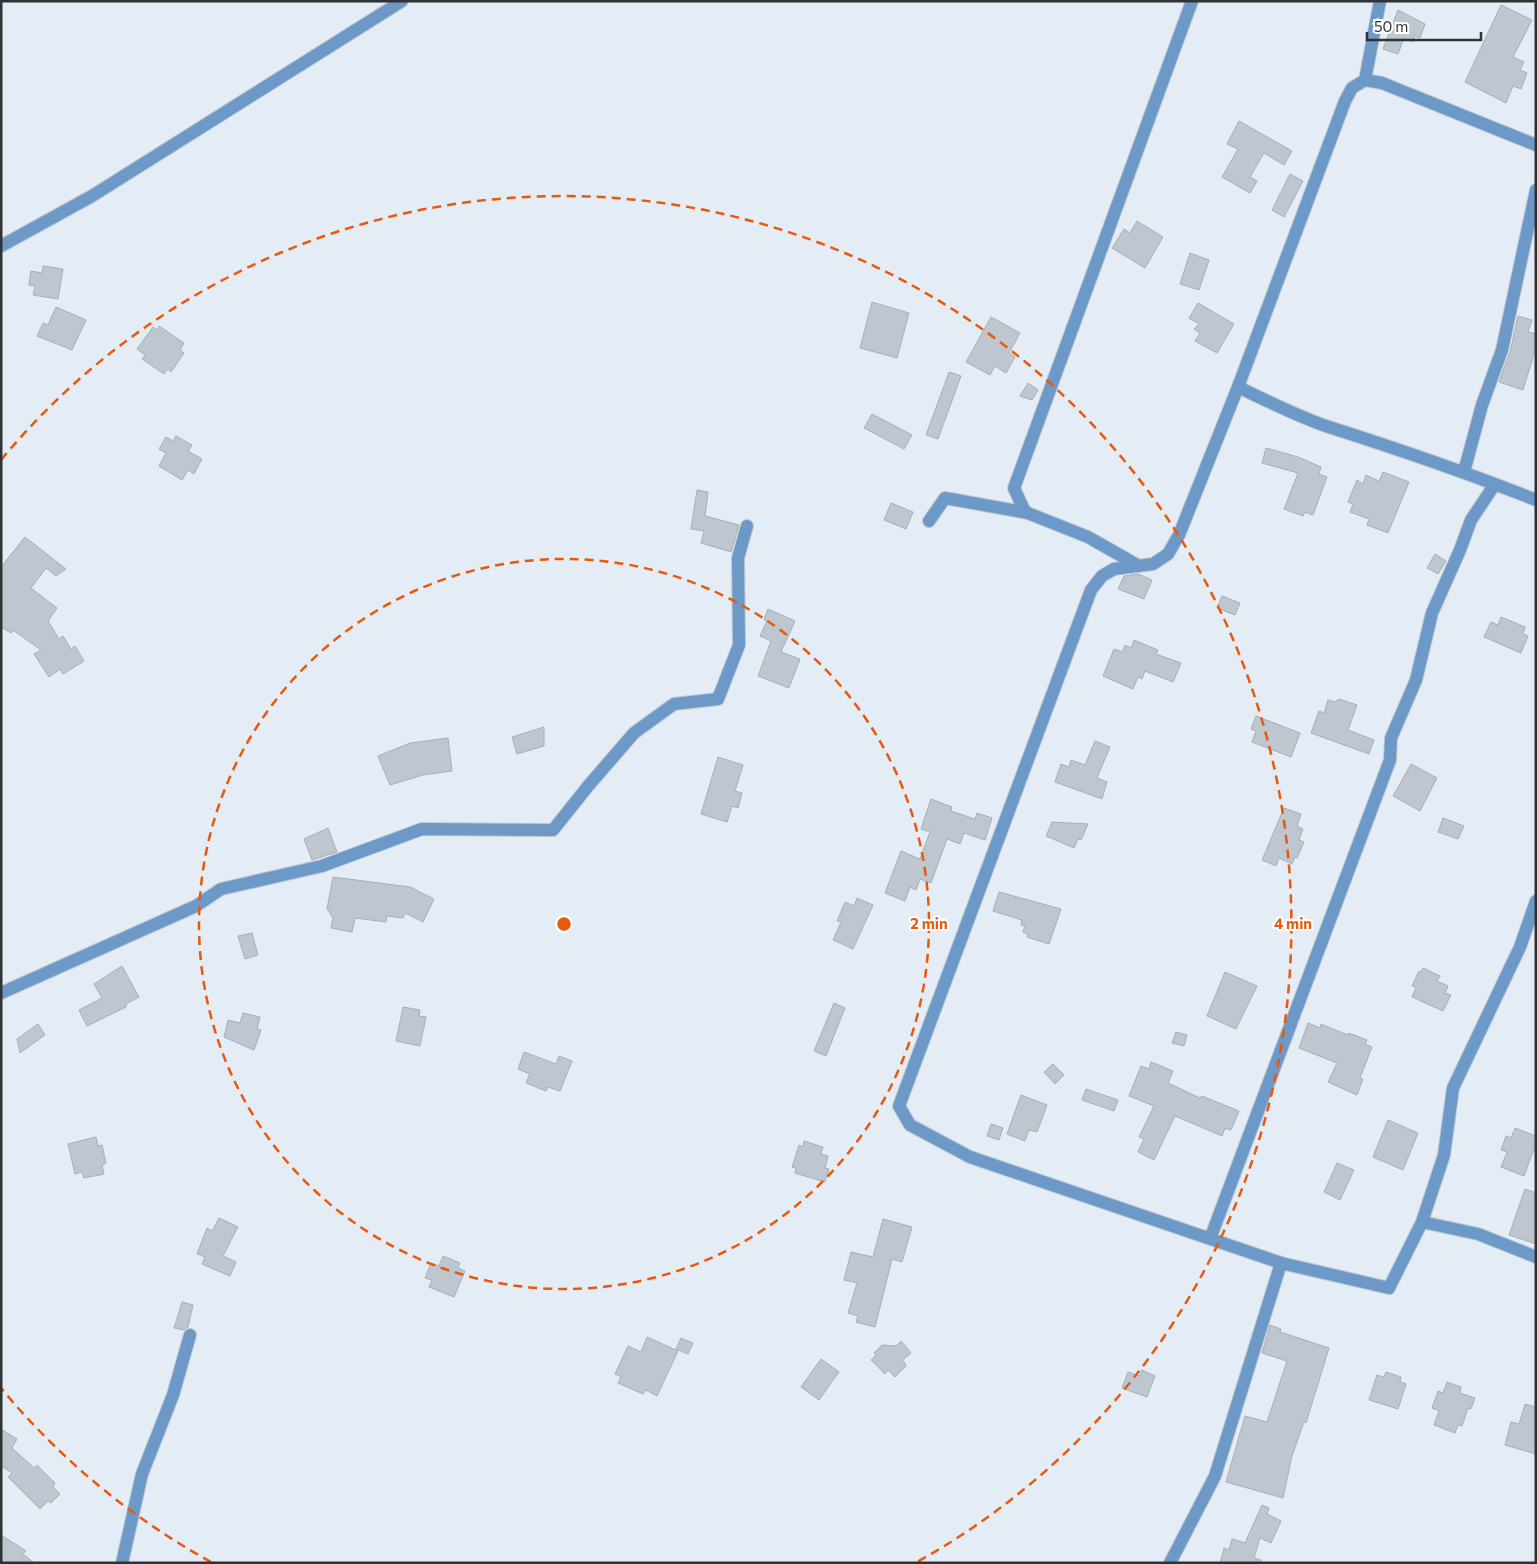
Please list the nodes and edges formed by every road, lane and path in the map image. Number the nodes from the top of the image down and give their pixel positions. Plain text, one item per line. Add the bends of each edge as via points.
1 (402, 1) edge
2 (1192, 1) edge
3 (1380, 1) edge
4 (1365, 80) junction
5 (1536, 145) edge
6 (1536, 190) edge
7 (1, 246) edge
8 (1238, 387) junction
9 (1464, 472) junction
10 (1494, 484) junction
11 (1536, 500) edge
12 (1028, 513) junction
13 (930, 521) dead end
14 (747, 526) dead end
15 (1139, 566) junction
16 (1536, 901) edge
17 (1, 993) edge
18 (1422, 1222) junction
19 (1210, 1239) junction
20 (1536, 1257) edge
21 (1281, 1263) junction
22 (190, 1335) dead end
23 (122, 1563) edge
24 (1170, 1563) edge

1 - 7 street via 92,196
2 - 12 street via 1014,488
3 - 4 street
4 - 5 street via 1382,83
4 - 8 street via 1352,88 1345,101
6 - 9 street via 1502,350 1482,405
8 - 9 street via 1328,427
8 - 15 street via 1168,554 1152,564
9 - 10 street
10 - 11 street
10 - 19 street via 1471,520 1432,613 1416,680 1391,738 1390,760
12 - 13 street via 945,498
12 - 15 street via 1088,537
14 - 17 street via 738,558 739,645 718,699 674,704 634,733 553,830 422,829 322,866 221,889 196,906
15 - 19 street via 1114,569 1102,576 1091,590 900,1106 910,1125 970,1157
16 - 18 street via 1520,947 1453,1088 1444,1154
18 - 20 street via 1478,1234
18 - 21 street via 1389,1288
19 - 21 street
21 - 24 street via 1215,1476
22 - 23 street via 173,1395 142,1474

